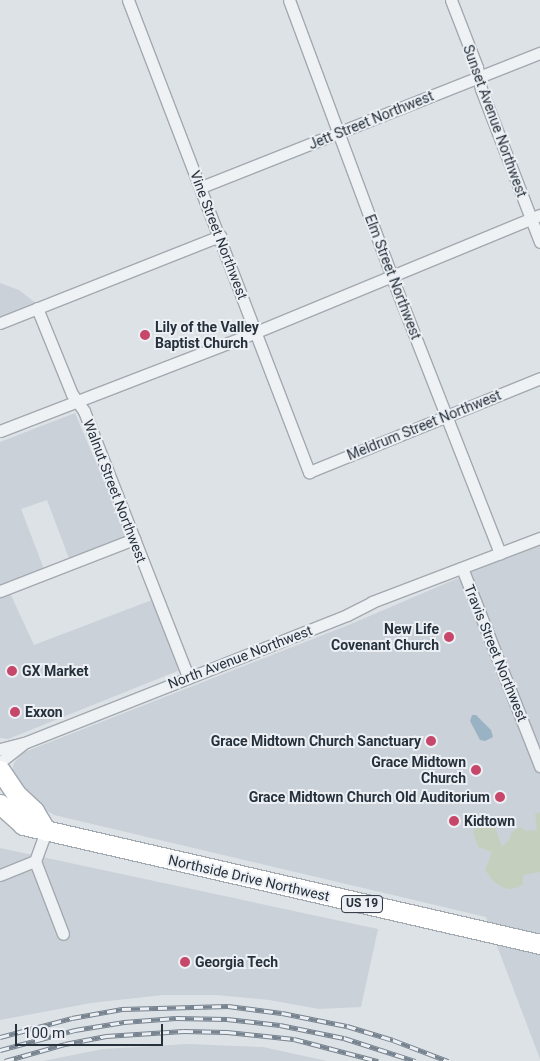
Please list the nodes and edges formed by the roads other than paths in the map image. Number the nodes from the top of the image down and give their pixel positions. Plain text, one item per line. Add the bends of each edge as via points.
1 (128, 0) edge
2 (289, 0) edge
3 (451, 0) edge
4 (540, 53) edge
5 (479, 77) junction
6 (338, 133) junction
7 (201, 187) junction
8 (535, 216) edge
9 (220, 236) junction
10 (540, 242) edge
11 (392, 275) junction
12 (37, 308) junction
13 (0, 323) edge
14 (256, 332) junction
15 (540, 378) edge
16 (77, 401) junction
17 (447, 416) junction
18 (0, 431) edge
19 (309, 472) joint
20 (540, 538) edge
21 (134, 539) junction
22 (500, 553) junction
23 (462, 568) junction
24 (0, 591) edge
25 (188, 677) junction
26 (24, 743) junction
27 (0, 749) edge
28 (0, 762) edge
29 (540, 766) edge
30 (0, 770) edge
31 (0, 804) edge
32 (46, 831) junction
33 (36, 861) junction
34 (0, 875) edge
35 (63, 934) dead end
36 (540, 944) edge

1 - 7 street, Vine Street Northwest
2 - 6 street, Elm Street Northwest
3 - 5 street, Sunset Avenue Northwest
4 - 5 street, Jett Street Northwest
5 - 6 street, Jett Street Northwest
5 - 8 street, Sunset Avenue Northwest via 481,89
6 - 7 street, Jett Street Northwest
6 - 11 street, Elm Street Northwest
7 - 9 street, Vine Street Northwest
8 - 10 street, Sunset Avenue Northwest
8 - 11 street
9 - 12 street
9 - 14 street, Vine Street Northwest
11 - 14 street
11 - 17 street, Elm Street Northwest
12 - 13 street
12 - 16 street, Walnut Street Northwest
14 - 16 street
14 - 19 street, Vine Street Northwest
15 - 17 street, Meldrum Street Northwest
16 - 18 street
16 - 21 street, Walnut Street Northwest via 84,411
17 - 19 street, Meldrum Street Northwest
17 - 22 street, Elm Street Northwest
20 - 22 street, North Avenue Northwest
21 - 24 street
21 - 25 street, Walnut Street Northwest
22 - 23 street, North Avenue Northwest
23 - 25 street, North Avenue Northwest
23 - 29 street, Travis Street Northwest
25 - 26 street, North Avenue Northwest
26 - 27 street, North Avenue Northwest
26 - 28 street, North Avenue Northwest
30 - 32 highway
31 - 32 highway, Northside Drive Northwest via 23,825
32 - 33 street
32 - 36 highway, Northside Drive Northwest / US 19
33 - 34 street
33 - 35 street

